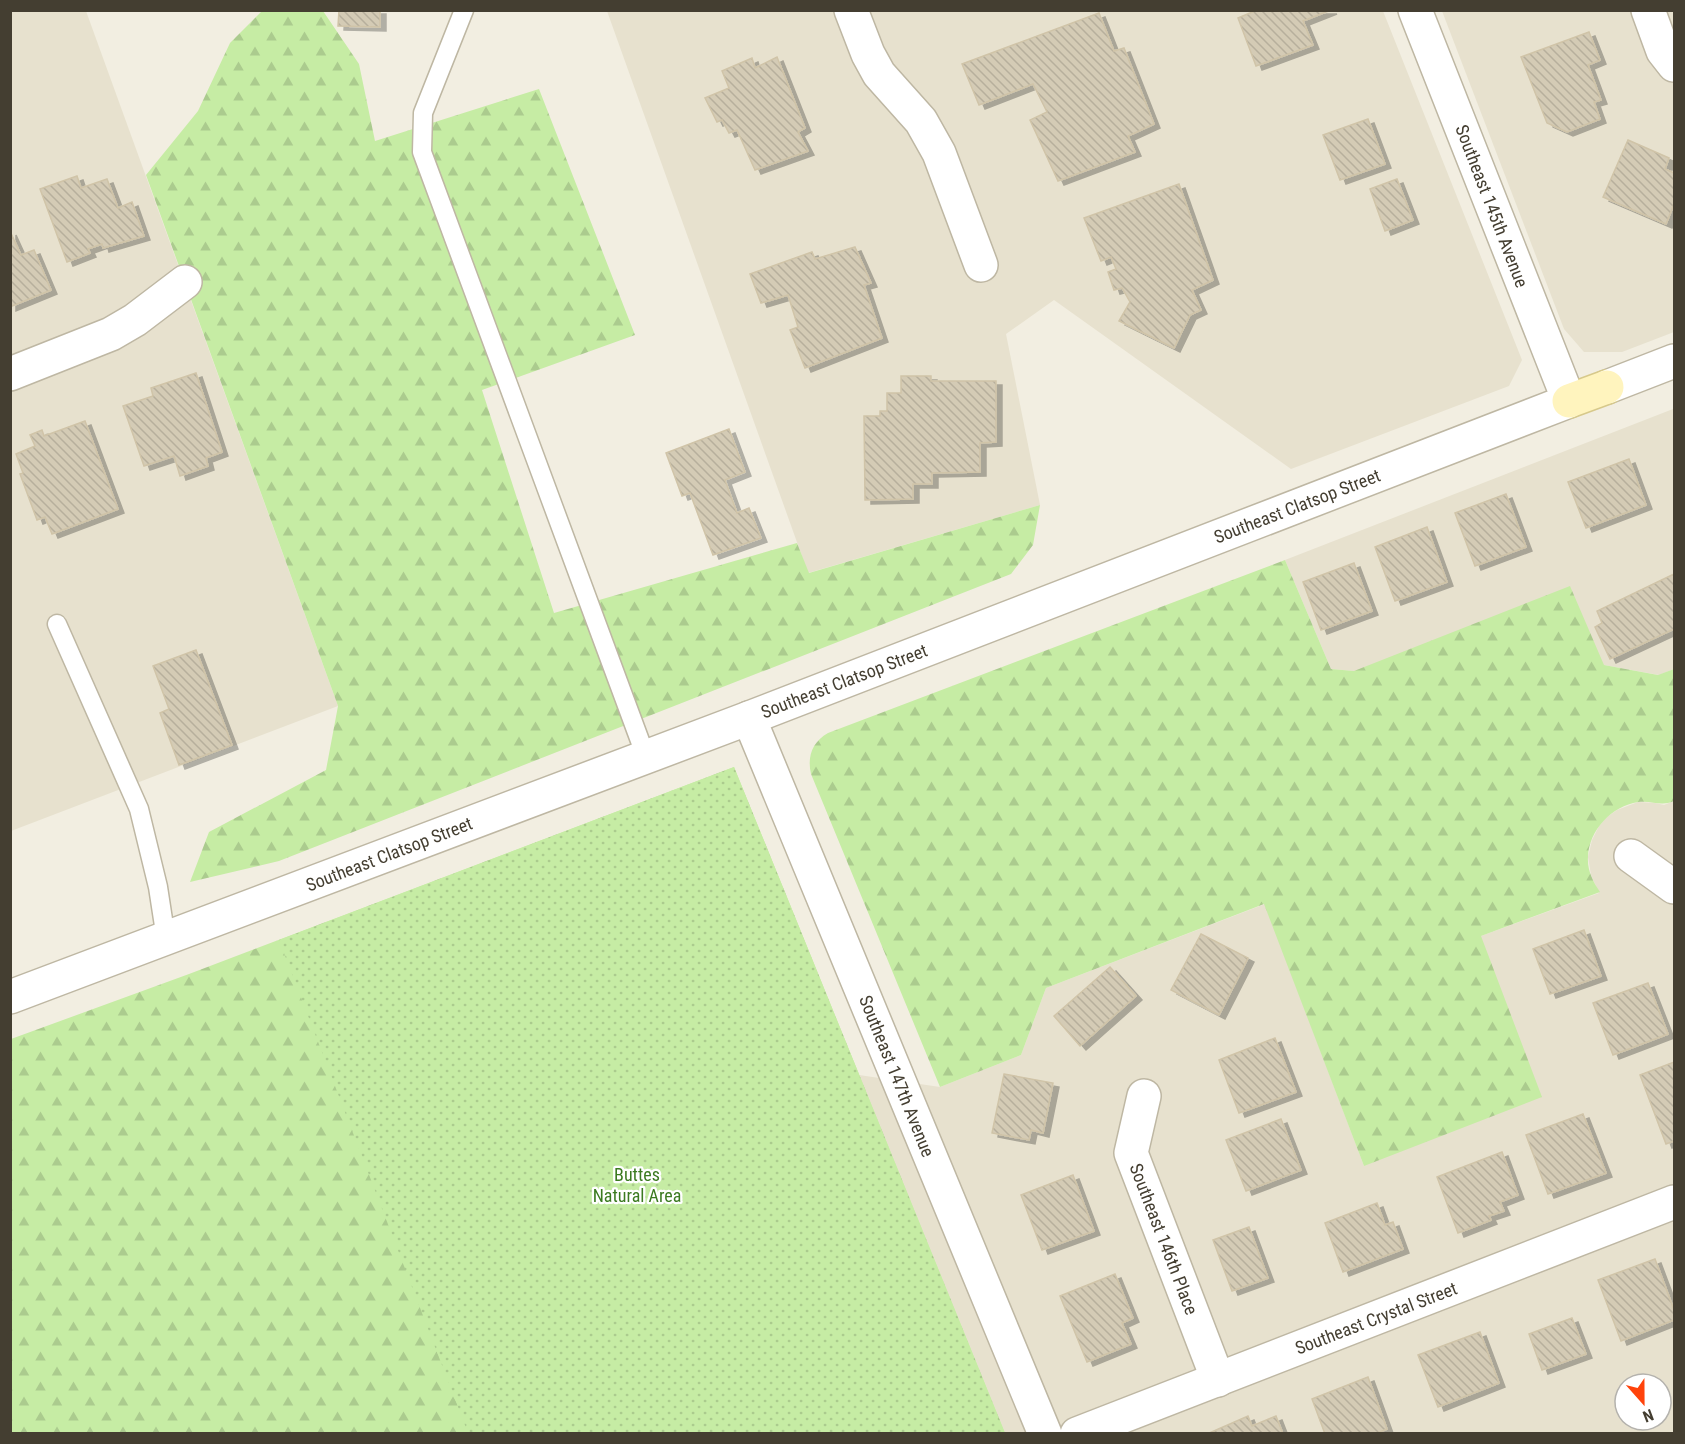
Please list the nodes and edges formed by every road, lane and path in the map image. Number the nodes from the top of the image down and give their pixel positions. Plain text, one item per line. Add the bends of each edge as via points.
1 (464, 10) edge
2 (851, 10) edge
3 (1416, 10) edge
4 (1648, 10) edge
5 (1674, 64) edge
6 (981, 265) dead end
7 (185, 282) dead end
8 (1674, 361) edge
9 (10, 374) edge
10 (1607, 387) joint
11 (1569, 401) junction
12 (57, 624) dead end
13 (749, 718) junction
14 (646, 757) junction
15 (1631, 856) dead end
16 (1674, 887) edge
17 (166, 939) junction
18 (10, 997) edge
19 (1143, 1096) dead end
20 (1674, 1202) edge
21 (1218, 1380) junction
22 (1045, 1434) edge
23 (1077, 1434) edge

1 - 14 lane via 423,113 422,152
2 - 6 street via 879,74 921,121 939,153
3 - 11 street, Southeast 145th Avenue
4 - 5 street via 1663,51
7 - 9 street via 111,334
8 - 10 street, Southeast Clatsop Street
10 - 11 main road, Southeast Clatsop Street
11 - 13 street, Southeast Clatsop Street
12 - 17 lane via 139,809
13 - 14 street, Southeast Clatsop Street
13 - 22 street, Southeast 147th Avenue
14 - 17 street, Southeast Clatsop Street
15 - 16 street
17 - 18 street, Southeast Clatsop Street
19 - 21 street, Southeast 146th Place via 1131,1153
20 - 21 street, Southeast Crystal Street
21 - 23 street, Southeast Crystal Street

